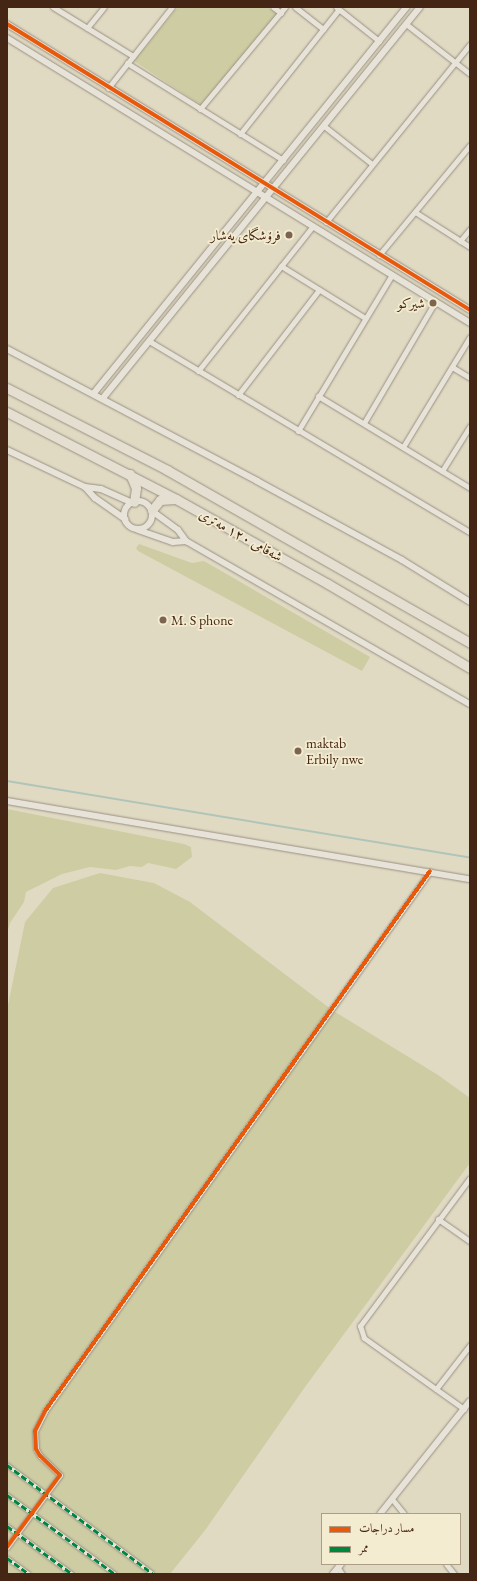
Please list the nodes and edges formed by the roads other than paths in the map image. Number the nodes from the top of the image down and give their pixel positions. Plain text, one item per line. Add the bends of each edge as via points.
1 (53, 7) edge
2 (104, 7) edge
3 (172, 7) edge
4 (273, 7) edge
5 (285, 7) edge
6 (295, 7) edge
7 (407, 7) edge
8 (420, 7) edge
9 (338, 8) edge
10 (281, 13) junction
11 (7, 24) edge
12 (406, 24) junction
13 (88, 28) junction
14 (323, 29) junction
15 (7, 38) edge
16 (380, 41) junction
17 (470, 44) edge
18 (133, 56) junction
19 (456, 62) junction
20 (127, 63) junction
21 (470, 74) edge
22 (108, 88) junction
23 (200, 109) junction
24 (324, 126) junction
25 (240, 134) junction
26 (470, 145) edge
27 (283, 160) junction
28 (372, 164) junction
29 (264, 183) junction
30 (273, 188) junction
31 (257, 192) junction
32 (266, 197) junction
33 (414, 212) junction
34 (326, 222) junction
35 (312, 227) junction
36 (470, 228) edge
37 (460, 241) junction
38 (470, 247) edge
39 (379, 254) junction
40 (281, 266) junction
41 (391, 276) junction
42 (319, 290) junction
43 (435, 302) junction
44 (470, 310) edge
45 (366, 318) junction
46 (470, 323) edge
47 (470, 337) edge
48 (149, 342) junction
49 (7, 349) edge
50 (452, 367) junction
51 (198, 371) junction
52 (470, 378) edge
53 (7, 388) edge
54 (94, 394) junction
55 (238, 395) junction
56 (318, 396) junction
57 (103, 398) junction
58 (7, 412) edge
59 (364, 423) junction
60 (470, 426) edge
61 (298, 430) junction
62 (468, 432) edge
63 (403, 447) junction
64 (7, 450) edge
65 (442, 471) junction
66 (130, 474) junction
67 (85, 487) junction
68 (470, 488) edge
69 (176, 499) junction
70 (133, 502) junction
71 (152, 511) junction
72 (124, 519) junction
73 (138, 530) junction
74 (470, 532) edge
75 (186, 541) junction
76 (470, 602) edge
77 (470, 643) edge
78 (470, 668) edge
79 (470, 704) edge
80 (7, 801) edge
81 (430, 871) junction
82 (470, 879) edge
83 (470, 1178) edge
84 (438, 1219) junction
85 (470, 1241) edge
86 (470, 1345) edge
87 (436, 1389) junction
88 (470, 1401) edge
89 (464, 1409) junction
90 (7, 1465) edge
91 (46, 1494) junction
92 (7, 1495) edge
93 (392, 1499) junction
94 (32, 1513) junction
95 (381, 1513) edge
96 (403, 1513) edge
97 (7, 1526) edge
98 (17, 1533) junction
99 (7, 1547) edge
100 (7, 1558) edge
101 (447, 1565) edge
102 (340, 1566) edge
103 (152, 1573) dead end
104 (29, 1574) edge
105 (72, 1574) edge
106 (115, 1574) edge
107 (333, 1574) edge
108 (342, 1574) edge
109 (454, 1574) edge

1 - 13 street
2 - 13 street
3 - 18 street
4 - 10 street
5 - 10 street
6 - 14 street
7 - 16 street
8 - 12 street
9 - 14 street
9 - 16 street
10 - 23 street
11 - 22 street
12 - 19 street
12 - 24 street
13 - 18 street
14 - 25 street
15 - 31 street
16 - 27 street
17 - 19 street
18 - 20 street
19 - 21 street
19 - 28 street
20 - 22 street
20 - 23 street
22 - 29 street
23 - 25 street
24 - 28 street
24 - 30 street
25 - 27 street
26 - 33 street
27 - 29 street
28 - 34 street
29 - 30 street
29 - 31 street
30 - 32 street
30 - 34 street
31 - 32 street
31 - 54 street
32 - 35 street
32 - 48 street
33 - 37 street
33 - 39 street
34 - 39 street
35 - 40 street
35 - 41 street
36 - 37 street
37 - 38 street
39 - 44 street
40 - 42 street
40 - 51 street
41 - 43 street
41 - 45 street
42 - 45 street
42 - 55 street
43 - 46 street
43 - 59 street
45 - 56 street
47 - 50 street
48 - 51 street
48 - 57 street
49 - 54 street
50 - 52 street
50 - 63 street
51 - 55 street
53 - 77 highway, شەقامی ١٢٠ مەتری via 181,478
54 - 57 street
55 - 61 street
56 - 59 street
56 - 61 street
57 - 76 street via 395,556
58 - 66 highway, شەقامی ١٢٠ مەتری
59 - 63 street
60 - 62 street
61 - 74 street
62 - 65 street
63 - 65 street
64 - 67 street
65 - 68 street
66 - 69 highway, شەقامی ١٢٠ مەتری
66 - 70 highway via 136,488
67 - 70 street via 100,489
67 - 72 street via 95,498
69 - 71 highway via 160,500
69 - 78 highway, شەقامی ١٢٠ مەتری via 328,584
70 - 71 street via 143,502
70 - 72 street via 125,510
71 - 73 street via 149,525
71 - 75 street via 178,530
72 - 73 street via 130,527
73 - 75 street via 173,542
75 - 79 street
80 - 81 street
81 - 82 street
81 - 91 street via 45,1411 35,1431 36,1449 60,1474
83 - 84 street
84 - 85 street
84 - 87 street via 360,1326 364,1338
86 - 87 street
87 - 89 street
88 - 89 street
89 - 93 street
90 - 91 street
91 - 94 street
91 - 103 street
92 - 94 street
93 - 95 street
93 - 96 street
94 - 98 street
94 - 106 street
97 - 98 street
98 - 99 street
98 - 105 street
100 - 104 street
101 - 109 street
102 - 107 street
102 - 108 street

